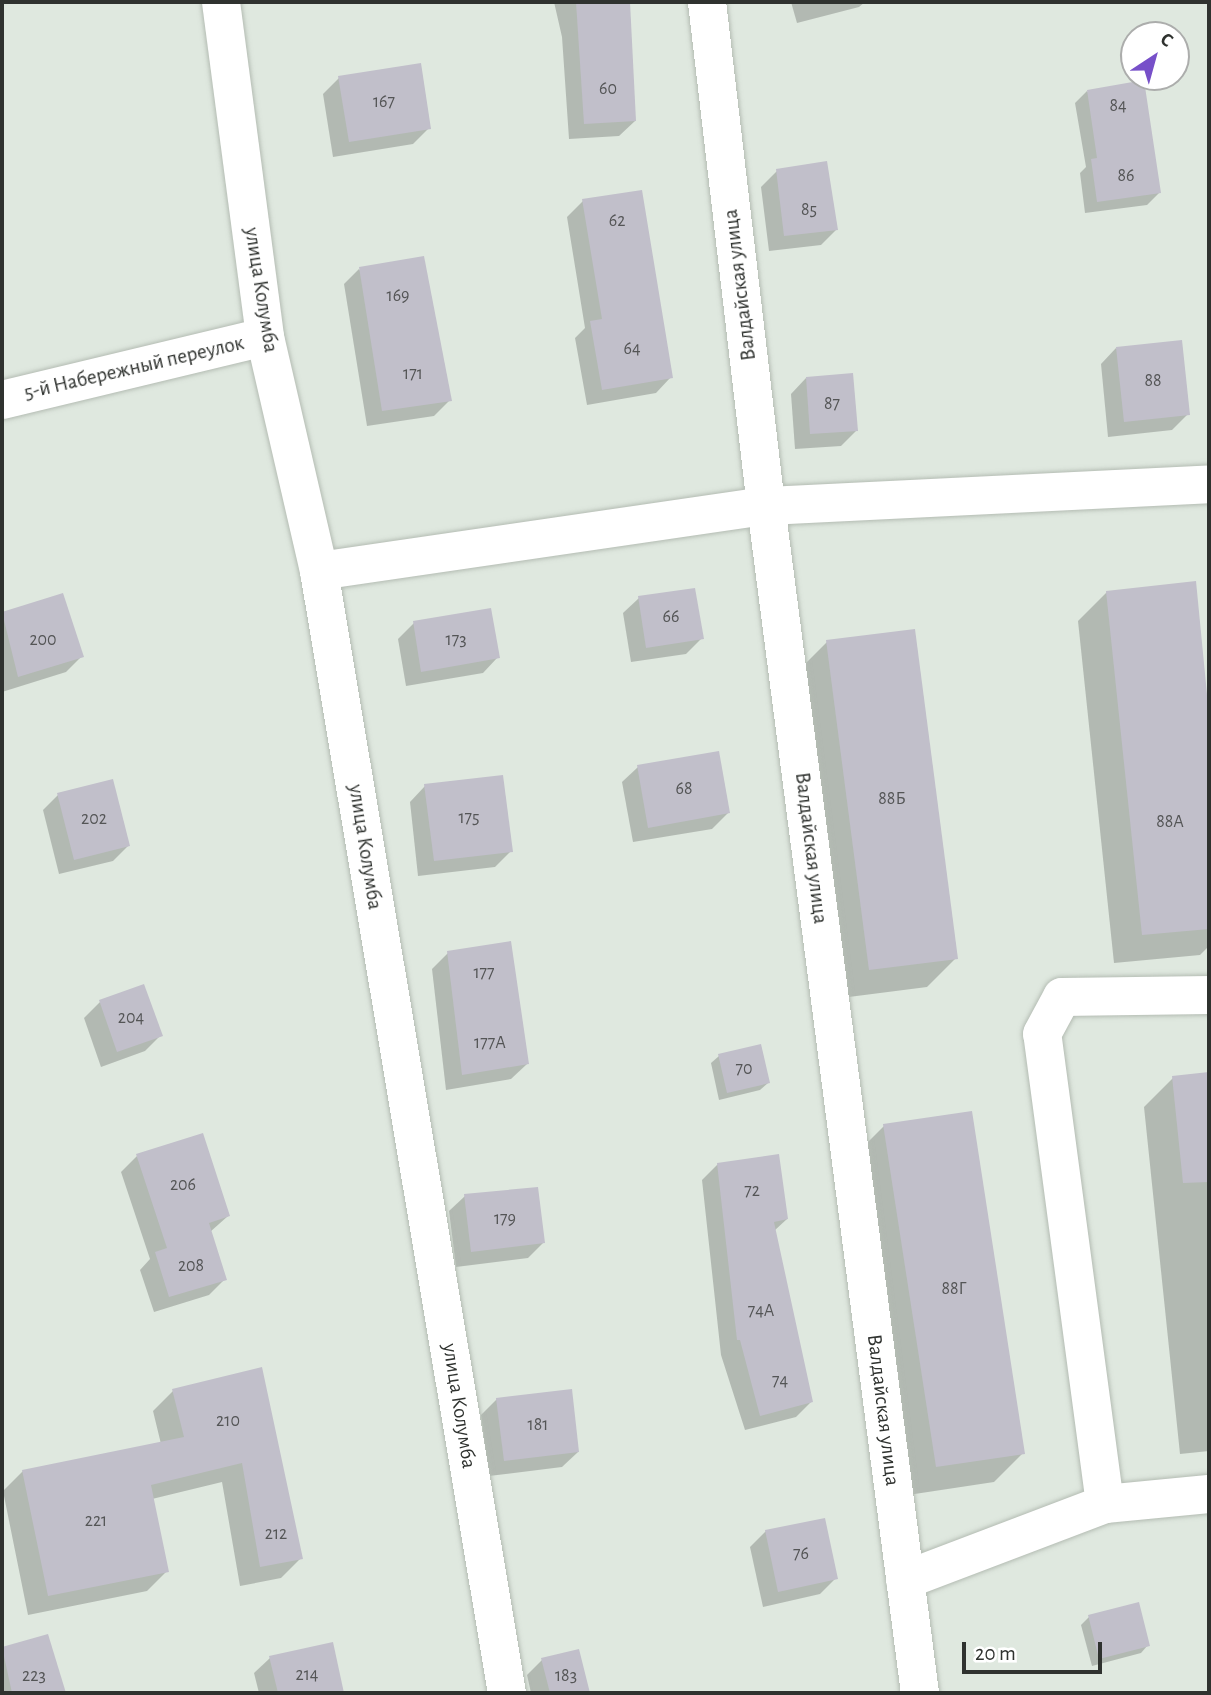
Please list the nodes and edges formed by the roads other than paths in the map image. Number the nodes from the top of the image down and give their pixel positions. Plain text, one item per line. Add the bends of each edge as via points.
1 (221, 2) edge
2 (707, 2) edge
3 (265, 337) junction
4 (2, 400) edge
5 (1209, 484) edge
6 (766, 506) junction
7 (319, 572) junction
8 (1209, 995) edge
9 (1209, 1494) edge
10 (1105, 1504) junction
11 (905, 1580) junction
12 (507, 1693) edge
13 (920, 1693) edge

1 - 3 street, улица Колумба
2 - 6 street, Валдайская улица
3 - 4 street, 5-й Набережный переулок
3 - 7 street, улица Колумба
5 - 6 street
6 - 7 street
6 - 11 street, Валдайская улица
7 - 12 street, улица Колумба
8 - 10 street via 1062,997 1042,1034
9 - 10 street
10 - 11 street
11 - 13 street, Валдайская улица

